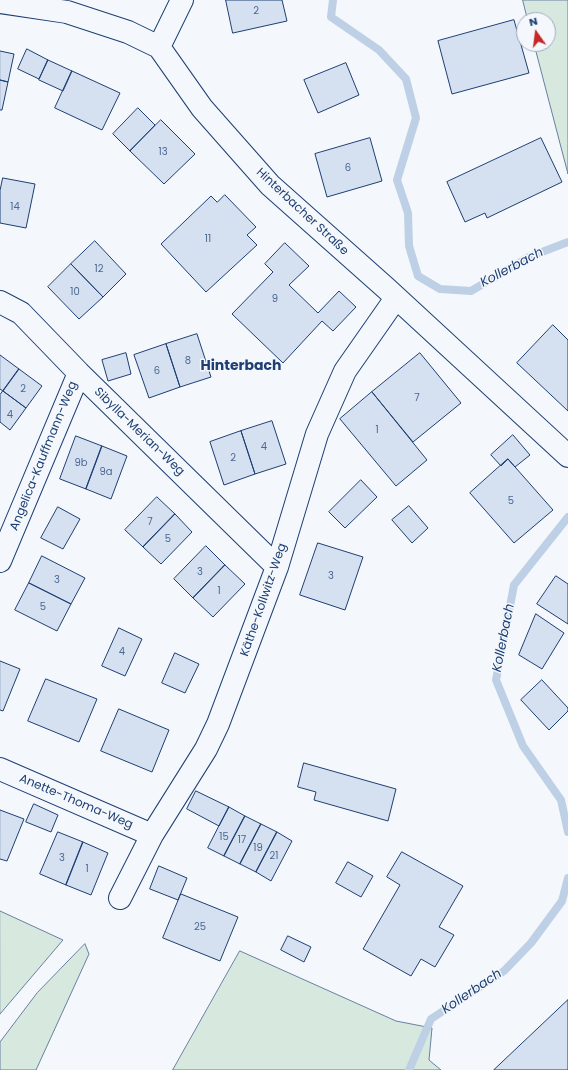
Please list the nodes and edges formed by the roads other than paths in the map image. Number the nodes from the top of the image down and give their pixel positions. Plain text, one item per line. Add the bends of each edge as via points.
1 (182, 0) edge
2 (0, 2) edge
3 (159, 47) junction
4 (396, 298) junction
5 (0, 302) edge
6 (78, 373) junction
7 (568, 456) edge
8 (0, 561) edge
9 (276, 567) junction
10 (0, 769) edge
11 (152, 835) junction
12 (120, 898) dead end

1 - 3 street
2 - 3 street, Hinterbacher Straße via 67,12 128,32
3 - 4 street, Hinterbacher Straße via 202,108 270,185
4 - 7 street, Hinterbacher Straße
4 - 9 street, Käthe-Kollwitz-Weg via 345,371 317,434
5 - 6 street, Sibylla-Merian-Weg via 21,313
6 - 8 street, Angelica-Kauffmann-Weg
6 - 9 street, Sibylla-Merian-Weg
9 - 11 street, Käthe-Kollwitz-Weg via 218,724 206,749
10 - 11 street, Anette-Thoma-Weg
11 - 12 street, Käthe-Kollwitz-Weg

